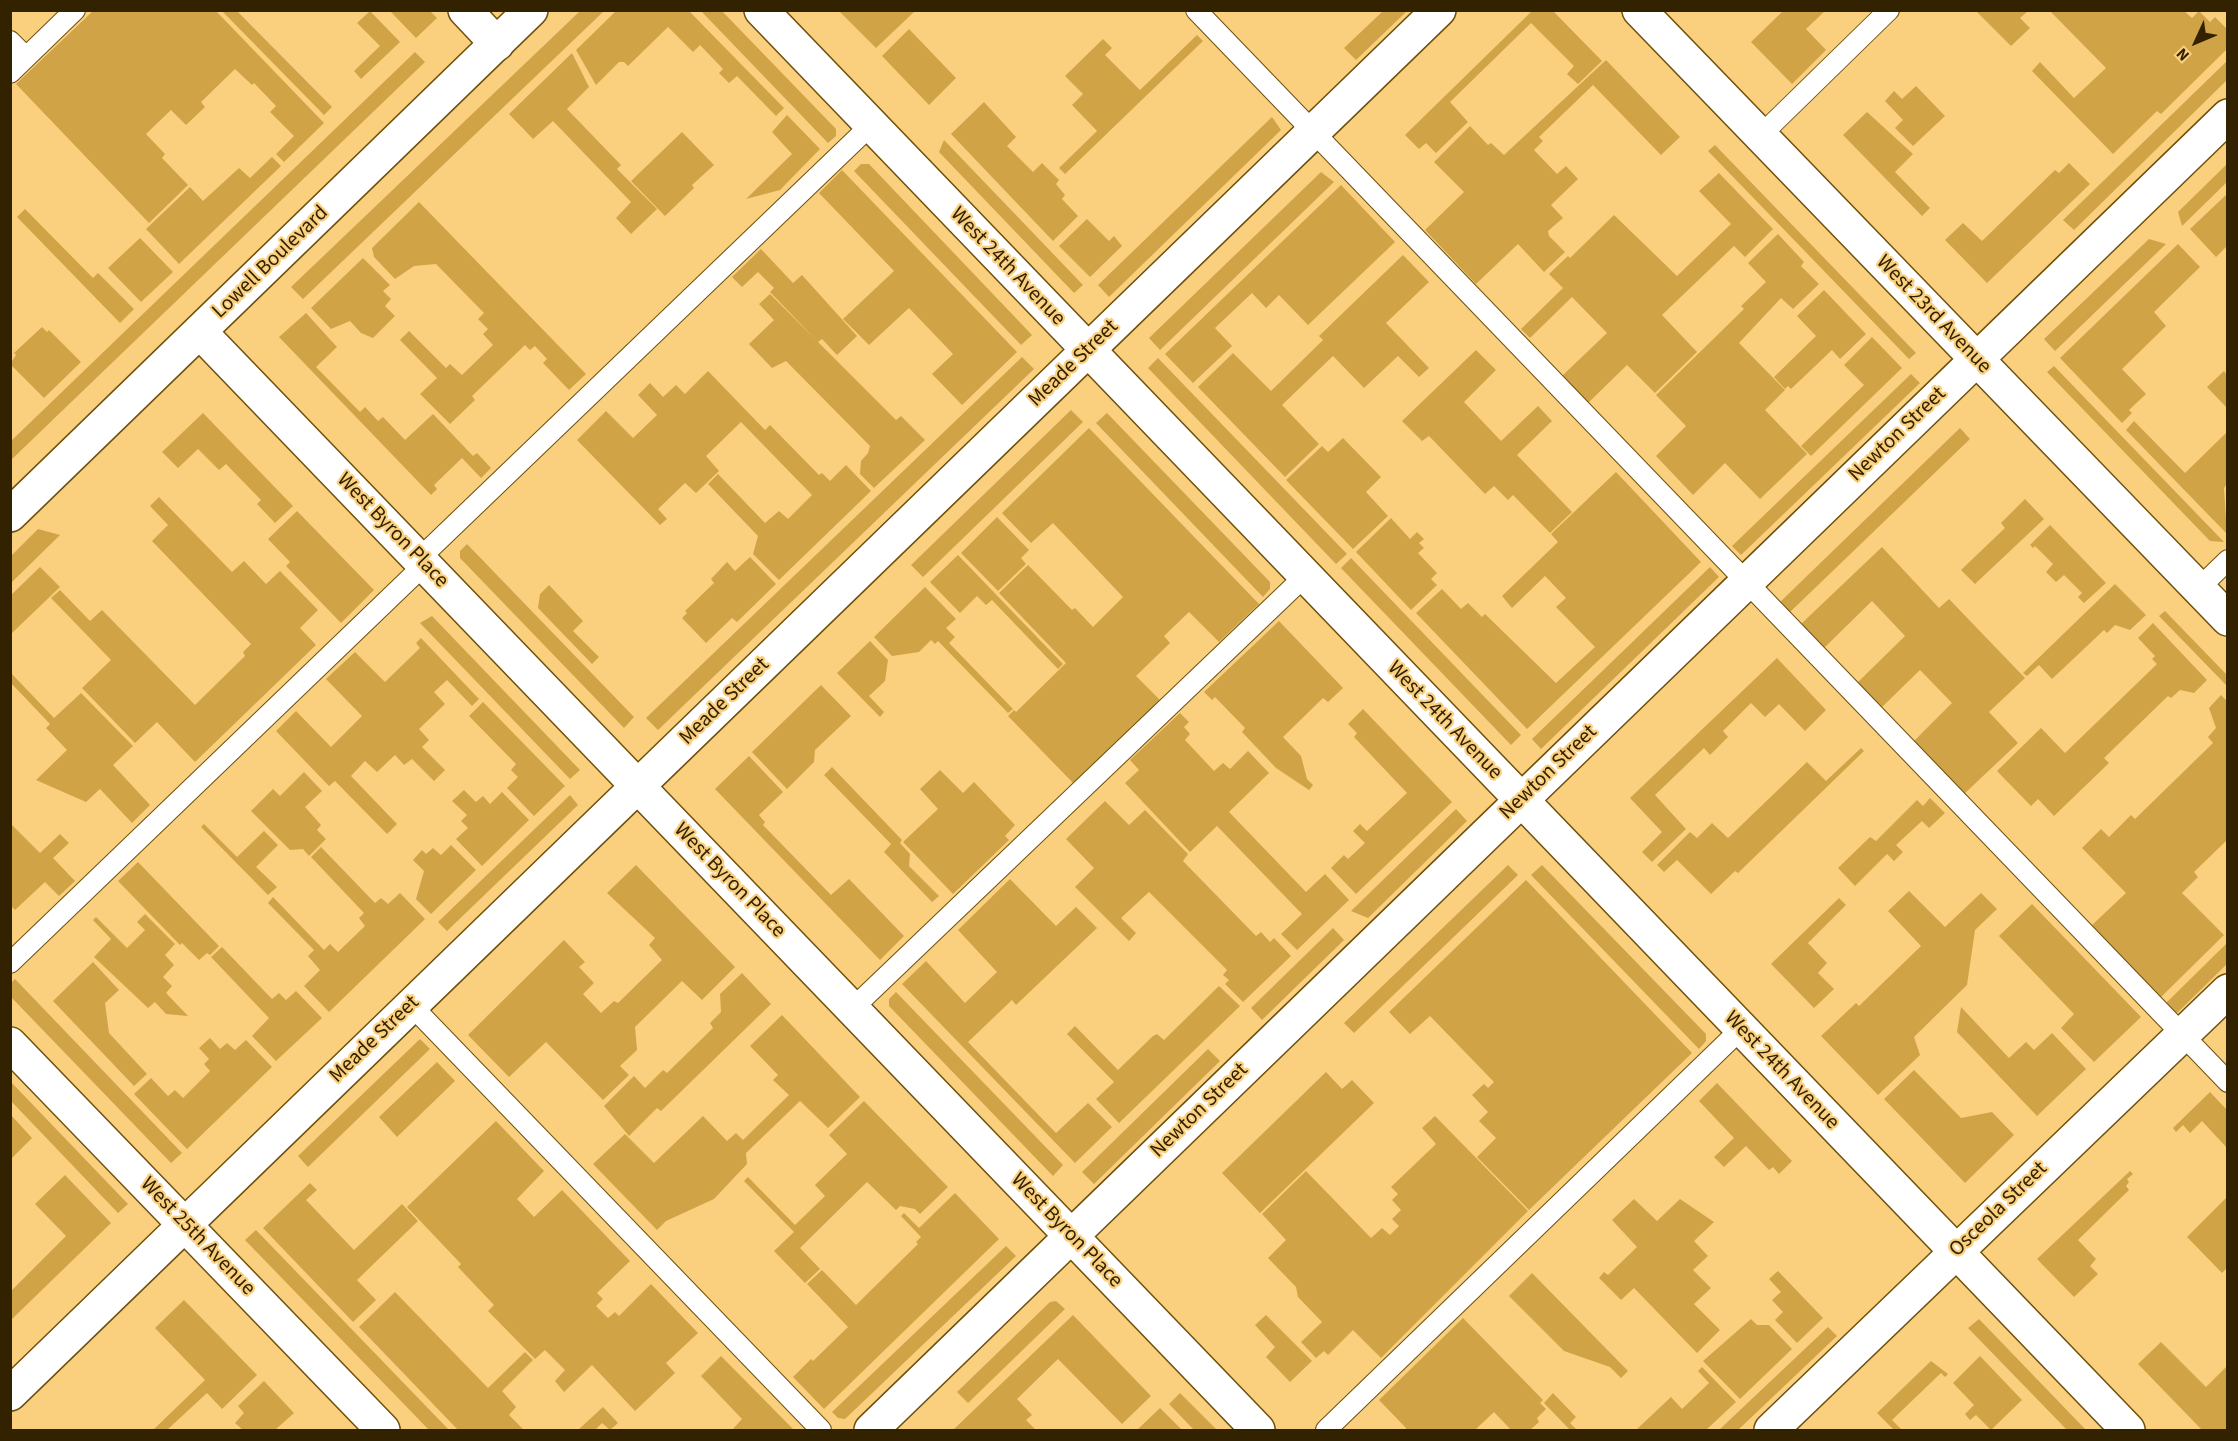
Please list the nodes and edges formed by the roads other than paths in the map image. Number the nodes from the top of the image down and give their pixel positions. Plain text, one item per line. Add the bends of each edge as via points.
1 (75, 10) edge
2 (465, 10) edge
3 (531, 10) edge
4 (761, 10) edge
5 (1196, 10) edge
6 (1439, 10) edge
7 (1639, 10) edge
8 (1889, 10) edge
9 (10, 41) edge
10 (497, 44) junction
11 (26, 57) junction
12 (10, 73) edge
13 (2228, 116) edge
14 (871, 125) junction
15 (1313, 132) junction
16 (1760, 136) junction
17 (200, 332) junction
18 (1088, 351) junction
19 (1977, 359) junction
20 (10, 515) edge
21 (2228, 560) edge
22 (422, 562) junction
23 (1305, 576) junction
24 (1746, 582) junction
25 (2198, 588) junction
26 (2228, 619) edge
27 (638, 786) junction
28 (1521, 800) junction
29 (10, 963) edge
30 (2228, 991) edge
31 (411, 1005) junction
32 (852, 1009) junction
33 (1741, 1029) junction
34 (2182, 1035) junction
35 (10, 1044) edge
36 (2228, 1082) edge
37 (185, 1225) junction
38 (1071, 1236) junction
39 (1956, 1252) junction
40 (10, 1394) edge
41 (383, 1431) edge
42 (821, 1431) edge
43 (871, 1431) edge
44 (1258, 1431) edge
45 (1326, 1431) edge
46 (1771, 1431) edge
47 (2128, 1431) edge

1 - 11 lane
2 - 10 street
3 - 10 street, Lowell Boulevard
4 - 14 street, West 24th Avenue
5 - 15 lane
6 - 15 street, Meade Street
7 - 16 street, West 23rd Avenue
8 - 16 lane
9 - 11 lane
10 - 17 street, Lowell Boulevard
11 - 12 lane
13 - 19 street, Newton Street
14 - 18 street, West 24th Avenue
14 - 22 lane
15 - 18 street, Meade Street
15 - 24 lane
16 - 19 street, West 23rd Avenue
17 - 20 street, Lowell Boulevard
17 - 22 street, West Byron Place
18 - 23 street, West 24th Avenue
18 - 27 street, Meade Street
19 - 24 street, Newton Street
19 - 25 street, West 23rd Avenue
21 - 25 lane
22 - 27 street, West Byron Place
22 - 29 lane
23 - 28 street, West 24th Avenue
23 - 32 lane
24 - 28 street, Newton Street
24 - 34 lane
25 - 26 street, West 23rd Avenue
27 - 31 street, Meade Street
27 - 32 street, West Byron Place
28 - 33 street, West 24th Avenue
28 - 38 street, Newton Street
30 - 34 street, Osceola Street
31 - 37 street, Meade Street
31 - 42 lane
32 - 38 street, West Byron Place
33 - 39 street, West 24th Avenue
33 - 45 lane
34 - 36 lane
34 - 39 street, Osceola Street
35 - 37 street, West 25th Avenue
37 - 40 street, Meade Street
37 - 41 street, West 25th Avenue
38 - 43 street, Newton Street
38 - 44 street, West Byron Place
39 - 46 street, Osceola Street
39 - 47 street, West 24th Avenue

